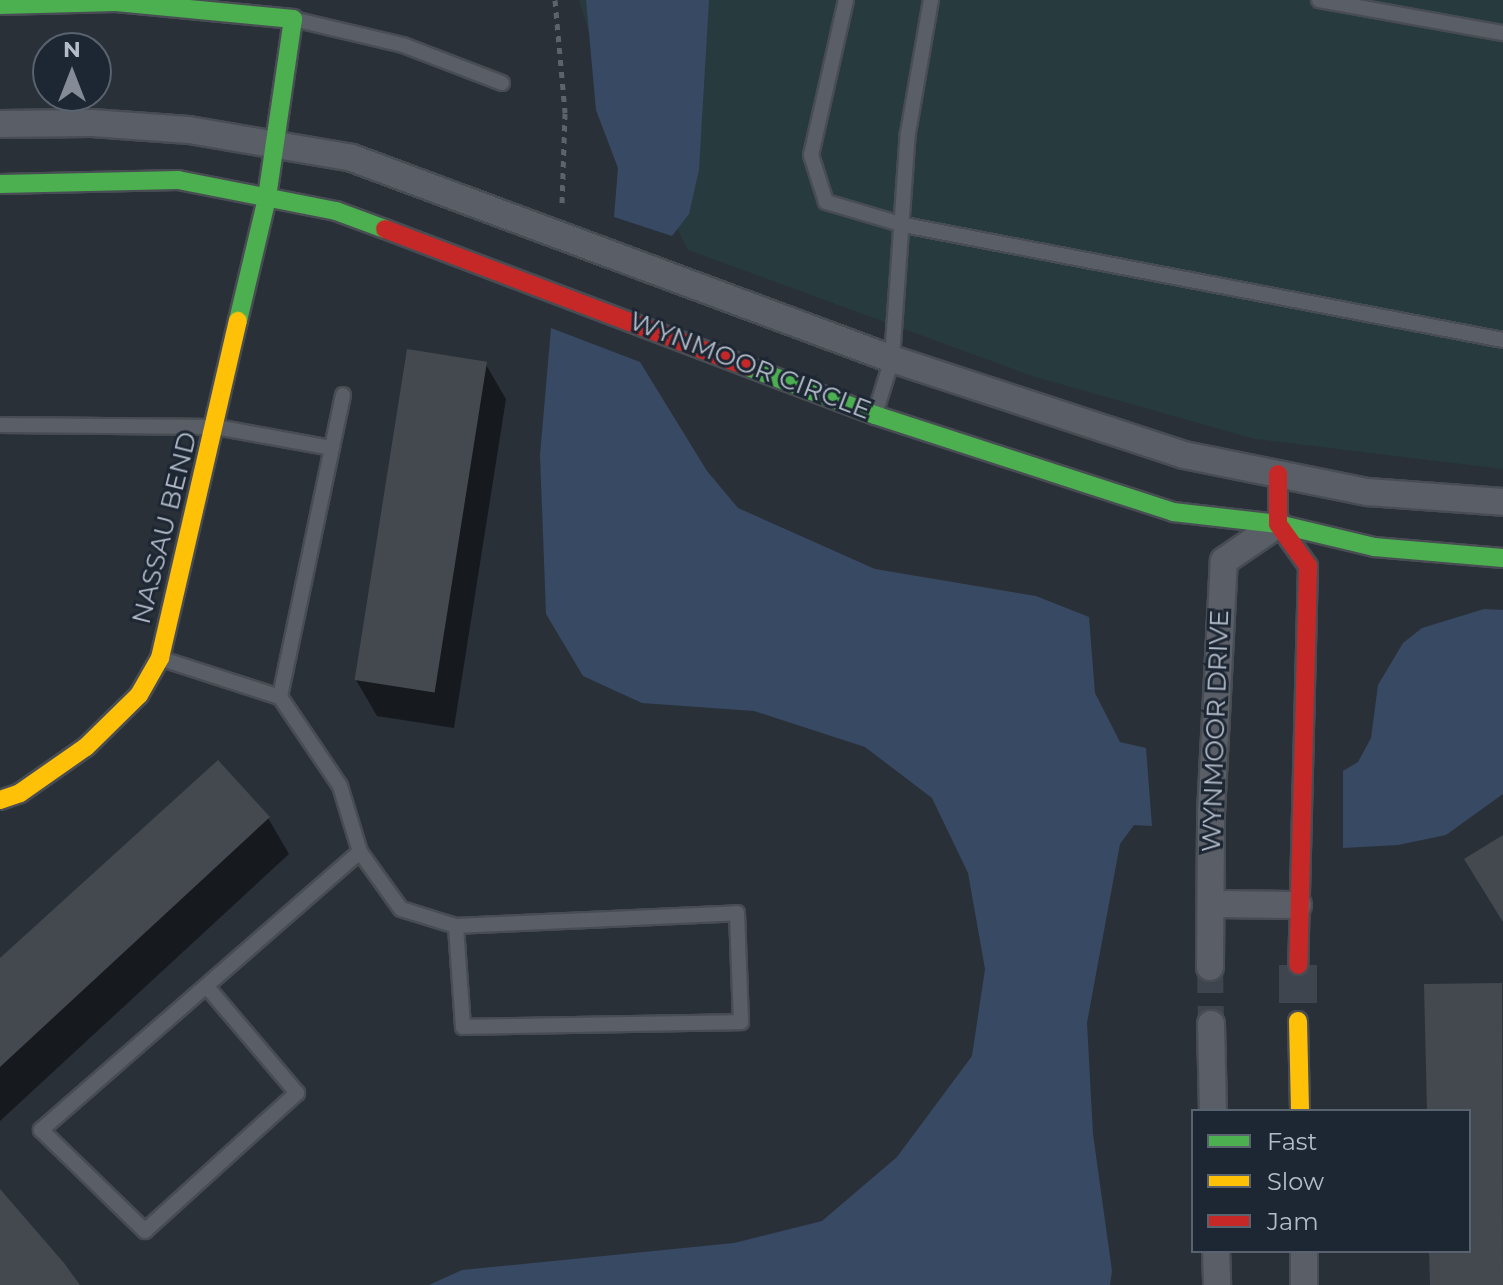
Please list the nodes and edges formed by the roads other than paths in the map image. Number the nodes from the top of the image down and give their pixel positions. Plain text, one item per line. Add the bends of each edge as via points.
1 (846, 0) edge
2 (931, 0) edge
3 (1319, 0) edge
4 (0, 5) edge
5 (293, 19) junction
6 (1503, 33) edge
7 (502, 83) dead end
8 (0, 124) edge
9 (275, 143) junction
10 (0, 184) edge
11 (267, 198) junction
12 (904, 225) junction
13 (1503, 340) edge
14 (892, 359) junction
15 (343, 395) dead end
16 (875, 415) junction
17 (0, 425) edge
18 (216, 427) junction
19 (332, 448) junction
20 (1278, 474) junction
21 (1503, 502) edge
22 (1278, 524) junction
23 (1503, 558) edge
24 (160, 658) junction
25 (280, 697) junction
26 (0, 800) edge
27 (360, 852) junction
28 (1211, 904) junction
29 (1298, 905) junction
30 (456, 926) junction
31 (1298, 965) tunnel mouth
32 (1210, 967) tunnel mouth
33 (208, 988) junction
34 (1298, 1021) tunnel mouth
35 (1211, 1024) tunnel mouth
36 (1213, 1109) edge
37 (1300, 1109) edge
38 (1216, 1253) edge
39 (1304, 1253) edge
40 (1217, 1285) edge
41 (1304, 1285) edge

1 - 12 lane via 811,155 826,202
2 - 12 lane via 908,133
3 - 6 lane
4 - 5 street via 116,2
5 - 7 lane via 403,45
5 - 9 street, NASSAU BEND
8 - 9 street via 92,123
9 - 11 street, NASSAU BEND
9 - 14 street via 366,163
10 - 11 street, WYNMOOR CIRCLE via 178,180
11 - 16 street, WYNMOOR CIRCLE via 336,211
11 - 18 street, NASSAU BEND
12 - 13 lane
12 - 14 lane
14 - 16 lane
14 - 20 street via 1184,455
15 - 19 lane
16 - 22 street, WYNMOOR CIRCLE via 1173,512
17 - 18 lane
18 - 19 lane
18 - 24 street, NASSAU BEND
19 - 25 lane
20 - 21 street via 1368,492
20 - 22 street
22 - 23 street, WYNMOOR CIRCLE via 1374,547
22 - 28 street, WYNMOOR DRIVE via 1224,561
22 - 29 street via 1308,566
24 - 25 lane
24 - 26 street, NASSAU BEND via 139,695 86,747 20,793
25 - 27 lane via 340,786
27 - 30 lane via 401,909
27 - 33 lane
28 - 29 street
28 - 32 street, WYNMOOR DRIVE
29 - 31 street
30 - 30 lane via 737,913 741,1022 463,1027
33 - 33 lane via 41,1130 145,1231 297,1093
34 - 37 street
35 - 36 street
38 - 40 street
39 - 41 street

